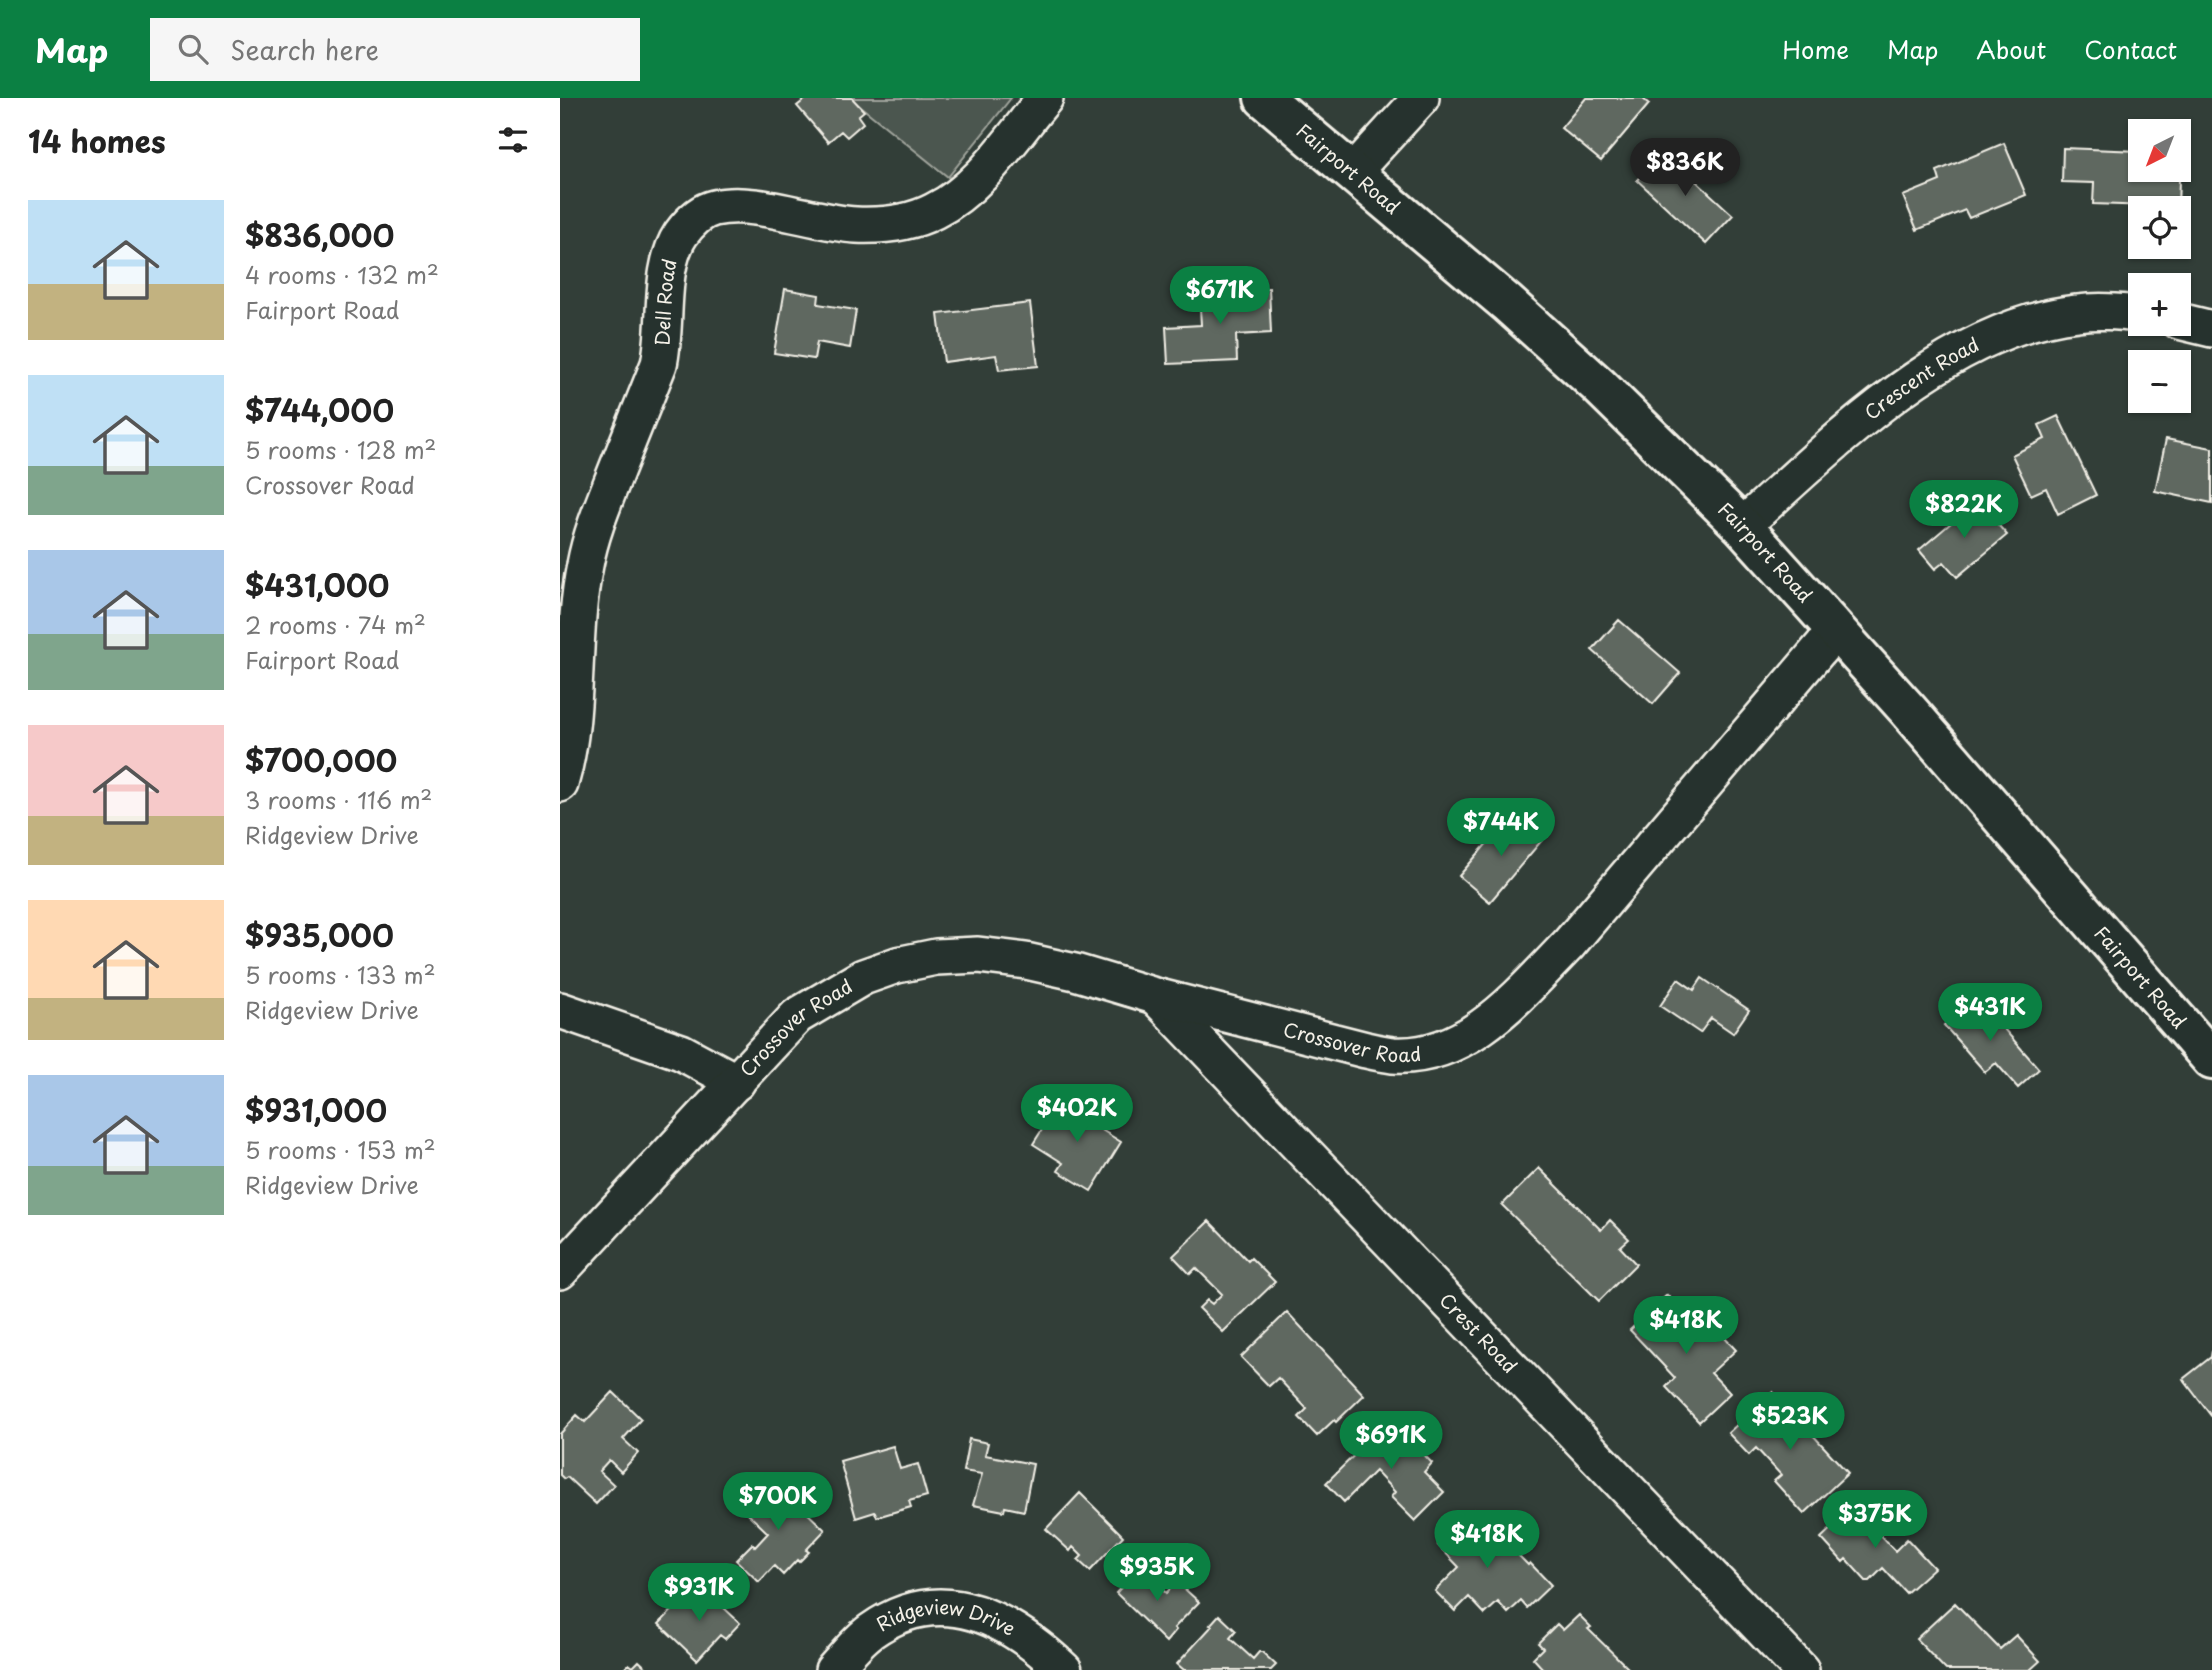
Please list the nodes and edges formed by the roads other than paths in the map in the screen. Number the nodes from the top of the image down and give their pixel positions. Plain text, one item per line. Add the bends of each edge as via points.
1 (1045, 98) edge
2 (1264, 98) edge
3 (1421, 98) edge
4 (1353, 173) junction
5 (2128, 314) edge
6 (2191, 324) edge
7 (2212, 329) edge
8 (1742, 526) junction
9 (1836, 630) junction
10 (560, 784) edge
11 (1155, 996) junction
12 (560, 1010) edge
13 (2212, 1060) edge
14 (737, 1082) junction
15 (560, 1271) edge
16 (833, 1670) edge
17 (1064, 1670) edge
18 (1801, 1670) edge

1 - 10 street, Dell Road via 957,197 907,221 854,225 746,207 715,207 681,234 666,286 659,364 603,504 584,566 572,729
2 - 4 main road, Fairport Road
3 - 4 street
4 - 8 main road, Fairport Road via 1598,385
5 - 8 street, Crescent Road via 2077,313 2045,319 1955,354 1868,416
6 - 7 street
8 - 9 main road, Fairport Road
9 - 11 street, Crossover Road via 1568,945 1492,1020 1457,1042 1419,1053 1385,1053
9 - 13 main road, Fairport Road
11 - 14 street, Crossover Road via 1026,961 978,955 936,957 885,969 830,995 797,1016
11 - 18 street, Crest Road
12 - 14 street, Crossover Road via 681,1052
14 - 15 street, Crossover Road
16 - 17 street, Ridgeview Drive via 869,1632 891,1619 933,1606 971,1611 1008,1625

